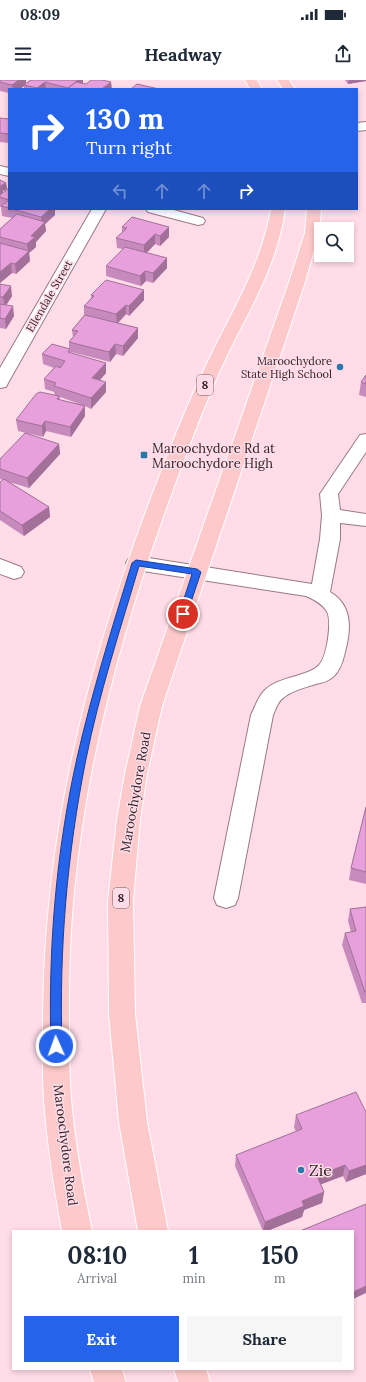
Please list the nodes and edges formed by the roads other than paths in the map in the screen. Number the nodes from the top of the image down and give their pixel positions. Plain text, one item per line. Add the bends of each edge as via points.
1 (98, 210) edge
2 (157, 210) edge
3 (278, 210) edge
4 (314, 210) edge
5 (198, 221) dead end
6 (0, 383) edge
7 (366, 439) edge
8 (331, 515) junction
9 (366, 520) edge
10 (136, 563) junction
11 (197, 572) junction
12 (320, 594) junction
13 (226, 898) dead end
14 (77, 1230) edge
15 (153, 1230) edge
16 (106, 1370) edge
17 (190, 1370) edge
18 (110, 1382) edge
19 (194, 1382) edge

1 - 6 street, Ellendale Street
2 - 5 street
3 - 10 main road, Maroochydore Road / 8 via 266,259 201,394
4 - 11 main road, Maroochydore Road / 8 via 312,233 296,285
7 - 8 street via 329,494
8 - 9 street
8 - 12 street via 330,539
10 - 11 street
10 - 14 main road, Maroochydore Road / 8 via 108,656 82,758 66,845 58,920 55,1003 58,1103
11 - 12 street via 309,590
11 - 15 main road, Maroochydore Road / 8 via 151,706 138,760 128,820 121,889 120,985 127,1082 140,1173
12 - 13 street via 336,607 341,620 333,657 328,670 282,689 271,698 262,715
16 - 18 main road
17 - 19 main road

